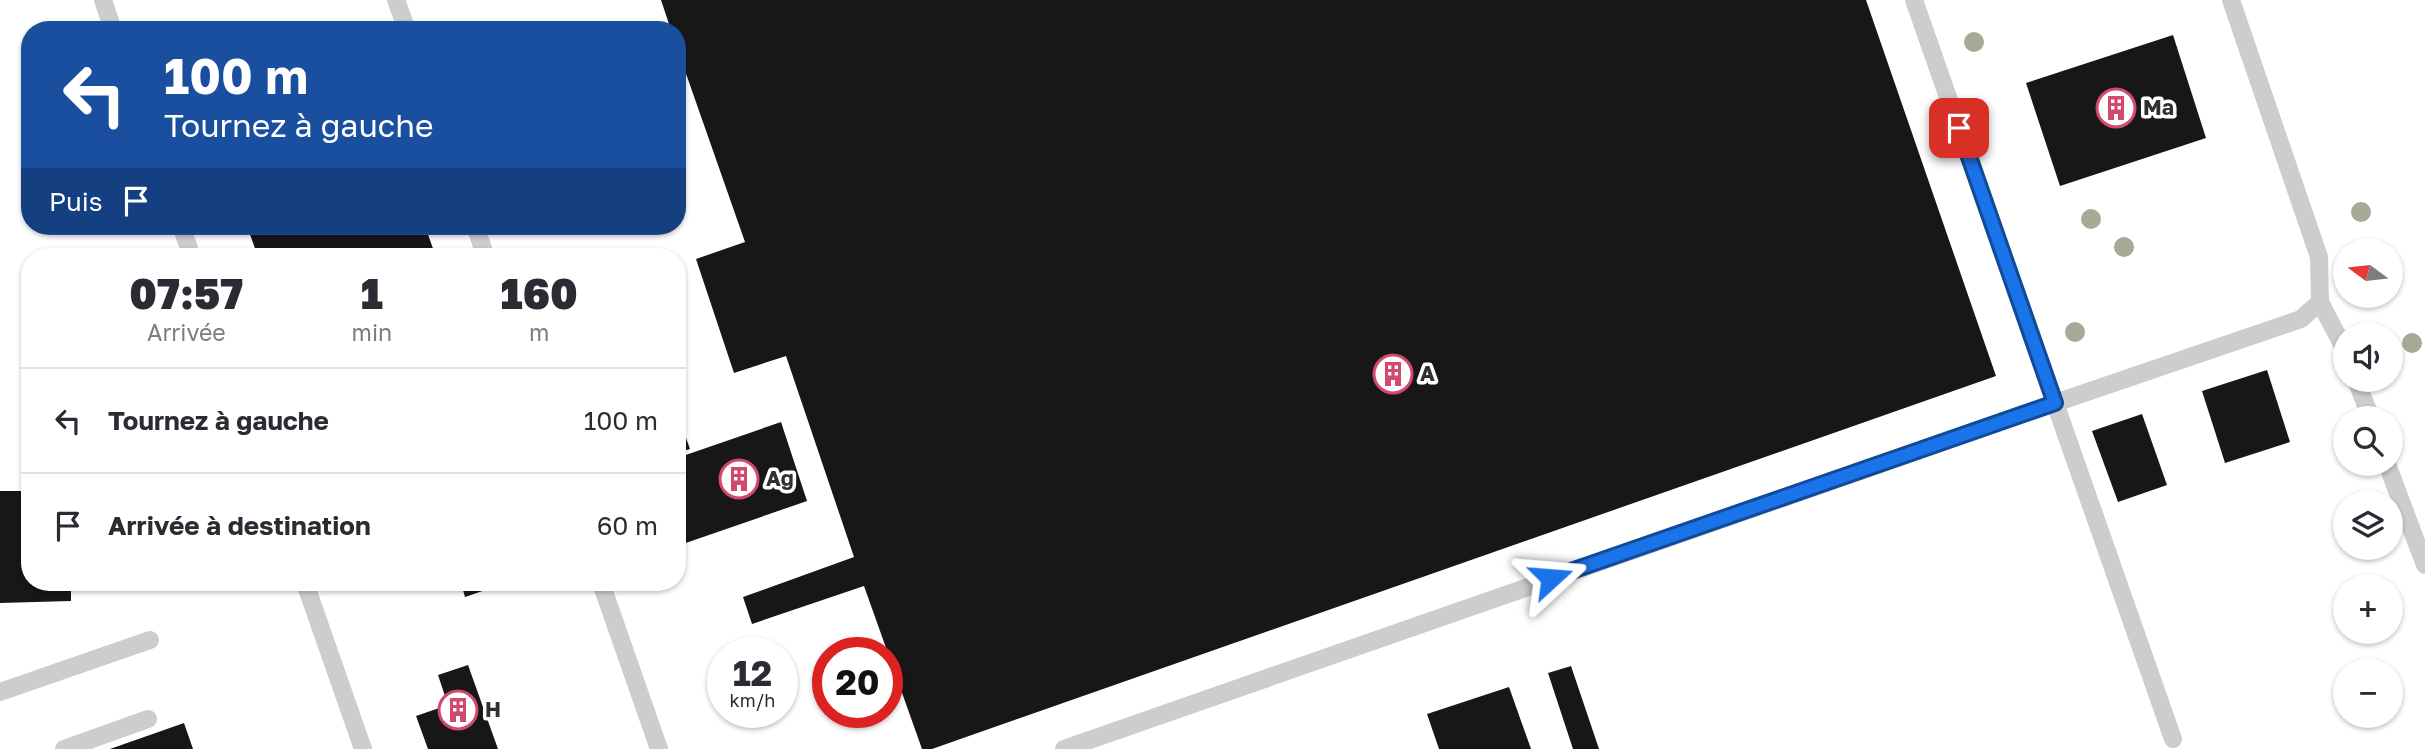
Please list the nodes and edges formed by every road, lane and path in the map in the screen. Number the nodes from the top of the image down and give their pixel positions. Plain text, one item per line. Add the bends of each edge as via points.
1 (103, 0) edge
2 (396, 0) edge
3 (1914, 0) edge
4 (2231, 0) edge
5 (110, 21) edge
6 (404, 21) edge
7 (2320, 302) junction
8 (2333, 326) edge
9 (2055, 403) junction
10 (2392, 476) edge
11 (2425, 565) edge
12 (308, 591) edge
13 (604, 591) edge
14 (150, 640) dead end
15 (0, 692) edge
16 (148, 719) dead end
17 (2173, 739) dead end
18 (64, 749) edge
19 (363, 749) edge
20 (659, 749) edge
21 (1064, 749) edge

1 - 5 lane
2 - 6 lane
3 - 9 lane
4 - 7 lane via 2319,257
7 - 8 lane
7 - 9 lane via 2301,319
9 - 17 lane
9 - 21 lane
10 - 11 lane
12 - 19 lane
13 - 20 lane
14 - 15 lane
16 - 18 lane

